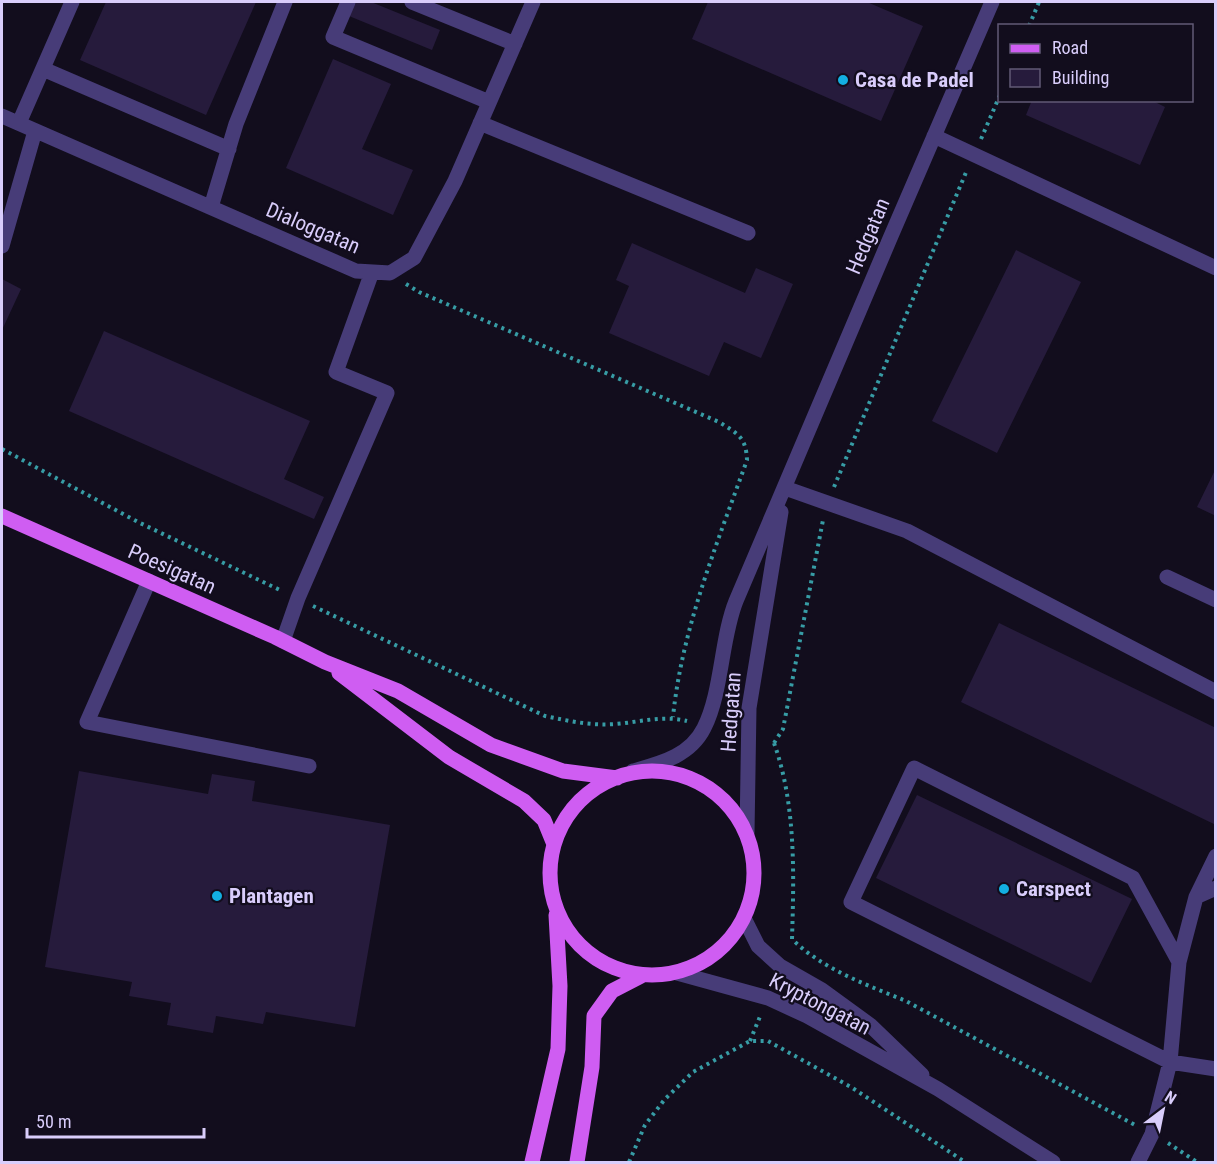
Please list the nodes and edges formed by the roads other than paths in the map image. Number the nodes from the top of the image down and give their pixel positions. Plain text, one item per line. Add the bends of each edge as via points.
1 (72, 2) edge
2 (285, 2) edge
3 (348, 2) edge
4 (412, 2) edge
5 (534, 2) edge
6 (992, 2) edge
7 (515, 44) junction
8 (43, 69) junction
9 (489, 102) junction
10 (2, 116) edge
11 (19, 123) junction
12 (480, 123) junction
13 (35, 130) junction
14 (934, 135) junction
15 (229, 149) junction
16 (211, 207) junction
17 (748, 233) dead end
18 (2, 246) edge
19 (1215, 268) edge
20 (372, 272) junction
21 (785, 488) junction
22 (2, 516) edge
23 (1167, 577) dead end
24 (149, 581) junction
25 (1215, 600) edge
26 (283, 641) junction
27 (325, 662) junction
28 (1215, 692) edge
29 (309, 766) dead end
30 (633, 771) junction
31 (617, 778) junction
32 (747, 833) junction
33 (553, 842) junction
34 (1215, 856) edge
35 (1215, 888) edge
36 (1196, 897) junction
37 (556, 912) junction
38 (745, 920) junction
39 (1179, 962) junction
40 (677, 973) junction
41 (641, 976) junction
42 (1170, 1062) junction
43 (1215, 1069) edge
44 (938, 1089) junction
45 (532, 1162) edge
46 (577, 1162) edge
47 (1053, 1162) edge
48 (1138, 1162) edge

1 - 8 street
2 - 15 street
3 - 9 street via 333,37
4 - 7 street
5 - 7 street, Dialoggatan
6 - 14 street, Hedgatan
7 - 9 street, Dialoggatan
8 - 11 street
8 - 15 street
9 - 12 street, Dialoggatan
10 - 11 street, Dialoggatan
11 - 13 street, Dialoggatan
12 - 17 street
12 - 20 street, Dialoggatan via 455,181 414,258 390,273
13 - 16 street, Dialoggatan
13 - 18 street
14 - 19 street
14 - 21 street, Hedgatan
15 - 16 street
16 - 20 street, Dialoggatan via 356,271
20 - 26 street via 336,372 387,393
21 - 28 street via 907,531
21 - 30 street, Hedgatan via 734,605 705,728 692,747 668,761
21 - 32 street, Hedgatan via 749,708
22 - 24 main road, Poesigatan
23 - 25 street
24 - 26 main road, Poesigatan
24 - 29 street via 87,722
26 - 27 main road, Poesigatan
27 - 31 main road, Poesigatan via 398,691 491,745 563,771
27 - 33 main road, Poesigatan via 449,757 524,801 544,820
30 - 31 main road
30 - 32 main road via 679,773 705,783 729,804
31 - 33 main road via 574,806
32 - 38 main road via 754,862 753,894
33 - 37 main road via 549,880
34 - 36 street
35 - 36 street
36 - 39 street
37 - 41 main road via 574,942 602,964
37 - 45 main road via 558,1049
38 - 40 main road via 725,947 702,964
38 - 44 street, Kryptongatan via 758,946 780,966 870,1025
39 - 42 street
39 - 42 street via 1133,878 914,768 851,902
40 - 41 main road
40 - 44 street, Kryptongatan via 768,998
41 - 46 main road via 612,991 594,1016 592,1067
42 - 43 street
42 - 48 street via 1152,1134
44 - 47 street, Kryptongatan

